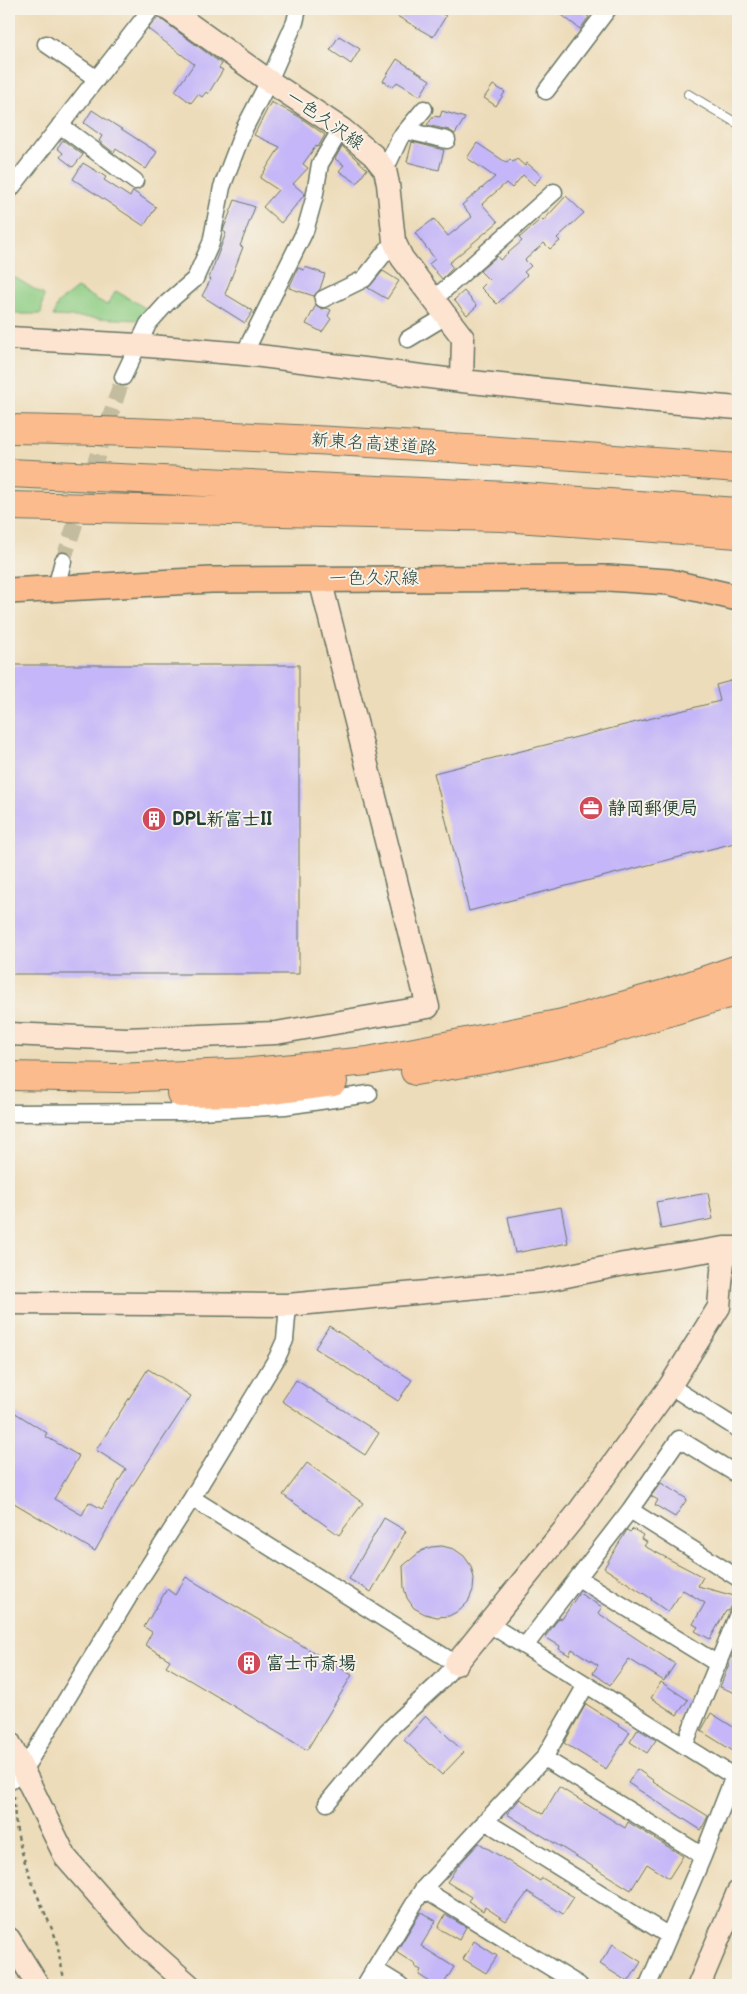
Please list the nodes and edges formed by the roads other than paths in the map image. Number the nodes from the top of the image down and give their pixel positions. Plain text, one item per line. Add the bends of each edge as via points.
1 (151, 9) edge
2 (168, 9) edge
3 (298, 9) edge
4 (608, 9) edge
5 (46, 44) dead end
6 (96, 78) junction
7 (269, 81) junction
8 (546, 91) dead end
9 (688, 94) dead end
10 (424, 108) dead end
11 (738, 124) edge
12 (60, 125) junction
13 (341, 129) junction
14 (406, 131) junction
15 (447, 140) dead end
16 (385, 170) junction
17 (135, 180) dead end
18 (9, 191) edge
19 (554, 192) dead end
20 (394, 241) junction
21 (323, 300) dead end
22 (440, 308) junction
23 (9, 338) edge
24 (408, 339) dead end
25 (137, 345) junction
26 (244, 354) junction
27 (123, 377) tunnel mouth
28 (462, 381) junction
29 (738, 408) edge
30 (9, 414) edge
31 (9, 429) edge
32 (307, 440) junction
33 (738, 468) edge
34 (9, 473) edge
35 (9, 506) edge
36 (738, 512) edge
37 (738, 534) edge
38 (62, 561) tunnel mouth
39 (320, 579) junction
40 (56, 588) junction
41 (9, 591) edge
42 (738, 598) edge
43 (738, 970) edge
44 (738, 991) edge
45 (9, 1034) edge
46 (9, 1076) edge
47 (369, 1094) dead end
48 (9, 1095) edge
49 (9, 1113) edge
50 (731, 1248) edge
51 (9, 1303) edge
52 (288, 1305) junction
53 (670, 1386) junction
54 (738, 1428) edge
55 (738, 1475) edge
56 (192, 1498) junction
57 (630, 1510) junction
58 (578, 1578) junction
59 (738, 1578) edge
60 (738, 1614) edge
61 (489, 1624) junction
62 (525, 1646) junction
63 (456, 1664) junction
64 (718, 1664) junction
65 (586, 1685) junction
66 (9, 1742) edge
67 (684, 1746) junction
68 (544, 1758) junction
69 (736, 1778) edge
70 (15, 1783) edge
71 (327, 1803) dead end
72 (485, 1821) junction
73 (703, 1856) junction
74 (423, 1888) junction
75 (738, 1892) edge
76 (669, 1936) junction
77 (9, 1939) edge
78 (374, 1969) junction
79 (38, 1985) edge
80 (189, 1985) edge
81 (364, 1985) edge
82 (400, 1985) edge
83 (579, 1985) edge
84 (648, 1985) edge
85 (699, 1985) edge

1 - 6 street
2 - 7 street, 一色久沢線
3 - 7 street via 296,22
4 - 8 street
5 - 6 street
6 - 12 street
7 - 13 street, 一色久沢線
7 - 25 street via 244,129 225,178 211,243 195,279 148,324
9 - 11 lane
10 - 14 street
12 - 17 street
12 - 18 street
13 - 16 street, 一色久沢線 via 373,155
13 - 26 street via 320,164 305,231
14 - 15 street
14 - 16 street
16 - 20 street
19 - 22 street
20 - 21 street via 364,279
20 - 22 street via 402,258
22 - 24 street
22 - 28 street via 463,338
23 - 25 street
25 - 26 street
25 - 27 street
26 - 28 street
28 - 29 street
30 - 32 highway via 86,418
31 - 32 highway, 新東名高速道路
32 - 33 highway, 新東名高速道路
34 - 36 highway via 509,496
35 - 37 highway via 502,518
38 - 40 street
39 - 40 main road, 一色久沢線 via 211,580
39 - 42 main road, 一色久沢線 via 608,578 669,582
39 - 45 street via 428,1007 276,1033 126,1039
40 - 41 main road, 一色久沢線
43 - 46 highway via 563,1023 368,1061 252,1072 118,1078
44 - 48 highway via 573,1041 372,1078 256,1092
47 - 49 street via 285,1106 183,1112
50 - 52 street via 624,1264 542,1281
50 - 53 street via 719,1306
51 - 52 street
52 - 56 street via 285,1340 277,1358
53 - 54 street
53 - 61 street via 577,1514
55 - 57 street via 679,1439
56 - 63 street
56 - 70 street
57 - 58 street
57 - 59 street
58 - 62 street
58 - 64 street
60 - 64 street
61 - 62 street
61 - 63 street
62 - 65 street
63 - 71 street via 387,1731
64 - 67 street
65 - 67 street
65 - 68 street
66 - 70 street
67 - 69 street
68 - 72 street
68 - 73 street
69 - 73 street
70 - 80 street via 66,1858 137,1939
72 - 74 street
72 - 76 street
73 - 76 street
74 - 78 street
74 - 83 street
75 - 85 street
76 - 84 street
77 - 79 street
78 - 81 street
78 - 82 street

